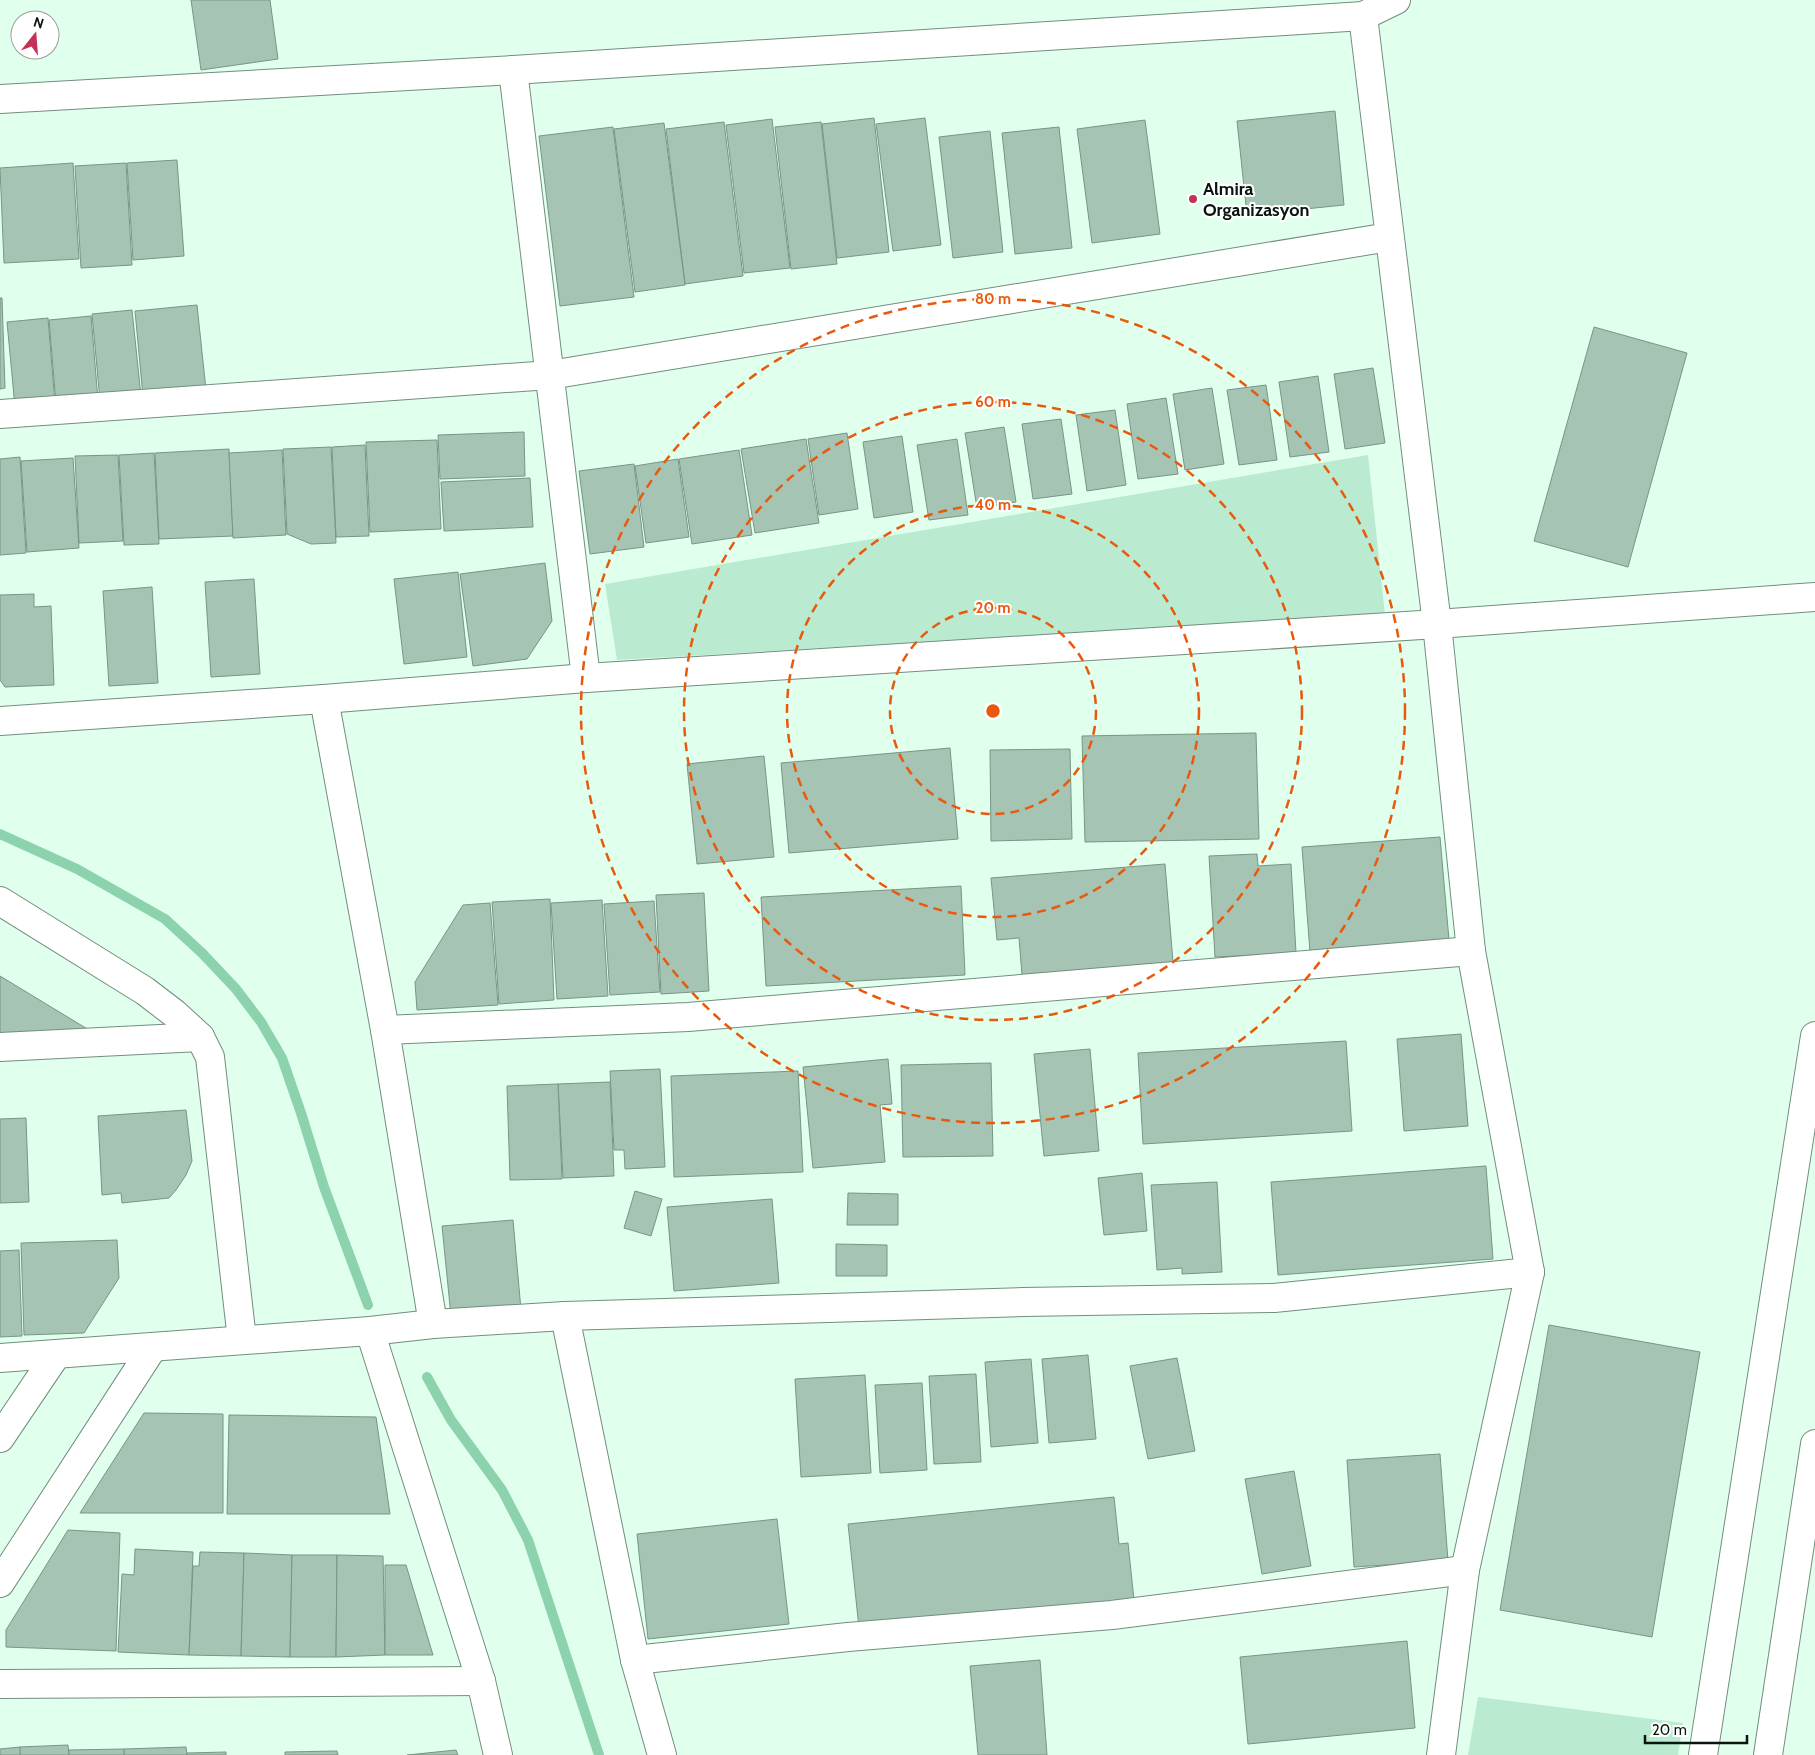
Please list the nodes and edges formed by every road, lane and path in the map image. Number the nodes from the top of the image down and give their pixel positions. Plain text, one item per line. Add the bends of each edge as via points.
1 (1396, 0) edge
2 (1362, 16) junction
3 (512, 70) junction
4 (0, 99) edge
5 (1389, 237) junction
6 (550, 375) junction
7 (0, 414) edge
8 (1815, 597) edge
9 (1438, 624) junction
10 (586, 678) junction
11 (324, 699) junction
12 (0, 721) edge
13 (0, 902) edge
14 (1471, 951) junction
15 (386, 1030) junction
16 (1815, 1036) edge
17 (200, 1037) junction
18 (0, 1047) edge
19 (1530, 1272) junction
20 (565, 1316) junction
21 (433, 1324) junction
22 (370, 1331) junction
23 (242, 1340) junction
24 (153, 1347) junction
25 (56, 1355) junction
26 (0, 1358) edge
27 (0, 1438) edge
28 (1815, 1444) edge
29 (1465, 1570) junction
30 (0, 1583) edge
31 (635, 1660) junction
32 (481, 1681) junction
33 (0, 1684) edge
34 (498, 1755) edge
35 (662, 1755) edge
36 (1441, 1755) edge
37 (1703, 1755) edge
38 (1768, 1755) edge

1 - 2 street
2 - 3 street
2 - 5 street
3 - 4 street
3 - 6 street
5 - 6 street
5 - 9 street
6 - 7 street
6 - 10 street
8 - 9 street
9 - 10 street
9 - 14 street
10 - 11 street
11 - 12 street
11 - 15 street
13 - 17 street via 145,991
14 - 15 street via 688,1017
14 - 19 street
15 - 21 street
16 - 37 street
17 - 18 street
17 - 23 street via 210,1057
19 - 20 street via 1274,1298
19 - 29 street
20 - 21 street
20 - 31 street
21 - 22 street
22 - 23 street
22 - 32 street
23 - 24 street
24 - 25 street
24 - 30 street
25 - 26 street
25 - 27 street
28 - 38 street
29 - 31 street via 1112,1615
29 - 36 street
31 - 35 street
32 - 33 street
32 - 34 street

